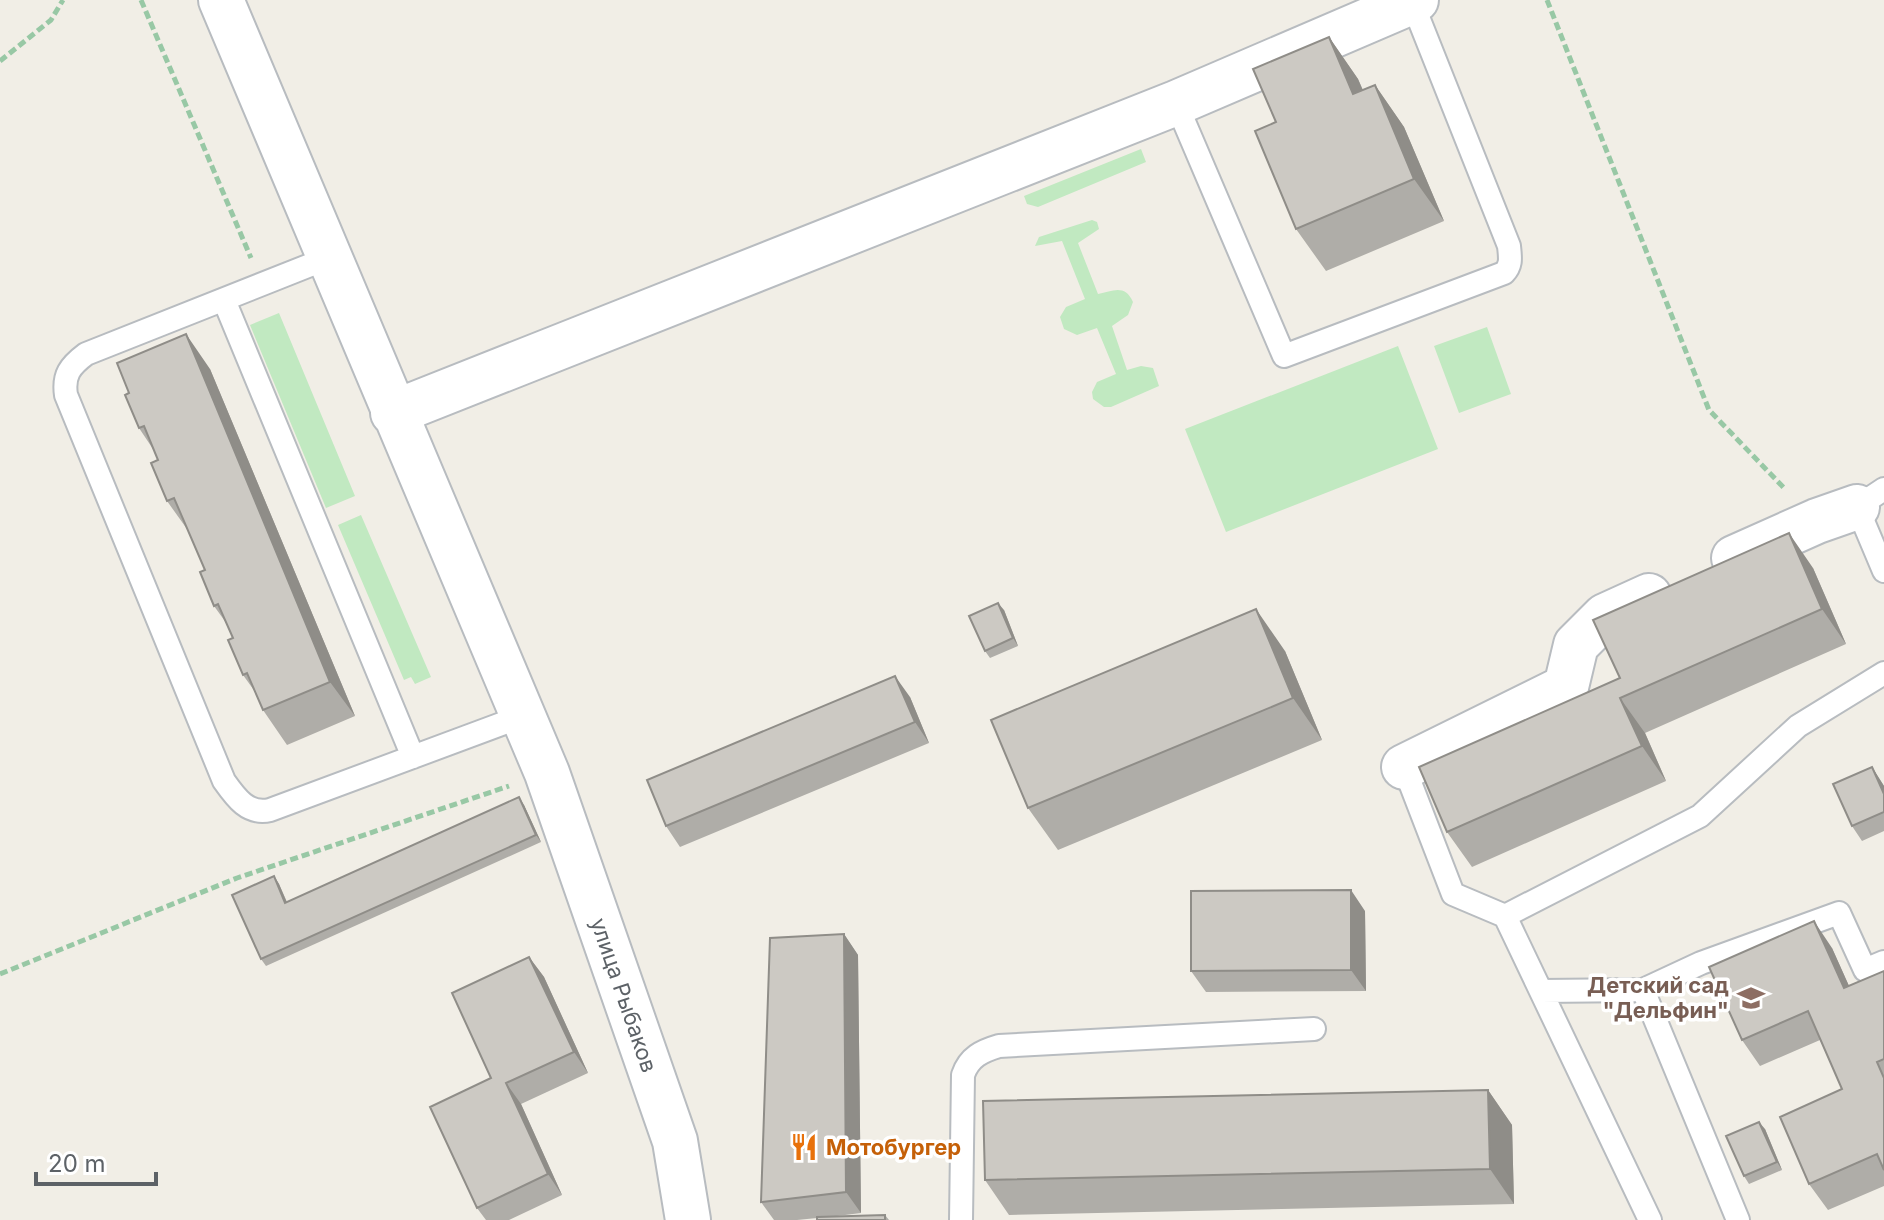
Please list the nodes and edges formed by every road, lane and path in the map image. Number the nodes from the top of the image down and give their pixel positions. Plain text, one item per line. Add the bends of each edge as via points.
1 (63, 0) edge
2 (141, 0) edge
3 (221, 0) edge
4 (1547, 0) edge
5 (1414, 1) edge
6 (1353, 12) edge
7 (0, 61) edge
8 (1176, 103) junction
9 (328, 258) junction
10 (262, 284) junction
11 (224, 300) junction
12 (393, 413) junction
13 (1853, 506) edge
14 (1884, 571) edge
15 (1884, 673) edge
16 (523, 716) junction
17 (413, 757) junction
18 (1404, 767) joint
19 (547, 773) junction
20 (1505, 916) junction
21 (1884, 962) edge
22 (0, 974) edge
23 (1643, 990) junction
24 (1541, 991) junction
25 (1314, 1029) dead end
26 (688, 1220) edge
27 (961, 1220) edge
28 (1650, 1220) edge
29 (1738, 1220) edge

1 - 7 path via 51,20
2 - 10 path
3 - 9 street, улица Рыбаков
4 - 13 path via 1709,410
5 - 6 street
5 - 8 lane via 1509,246 1511,258 1504,273 1284,356
6 - 8 street
8 - 12 street
9 - 10 lane
9 - 12 street, улица Рыбаков
10 - 11 lane
11 - 17 lane
11 - 17 lane via 86,354 66,374 64,384 224,781 244,806 262,811
12 - 16 street, улица Рыбаков
13 - 14 lane
13 - 18 street via 1605,616 1576,645 1566,687
15 - 20 lane via 1798,726 1700,816
16 - 17 lane
16 - 19 street, улица Рыбаков
18 - 20 lane via 1453,894
19 - 22 path via 237,878
19 - 26 street, улица Рыбаков via 675,1141
20 - 24 lane
21 - 23 lane via 1865,970 1839,913
23 - 24 lane
23 - 29 lane
24 - 28 lane
25 - 27 lane via 999,1046 981,1052 963,1075

